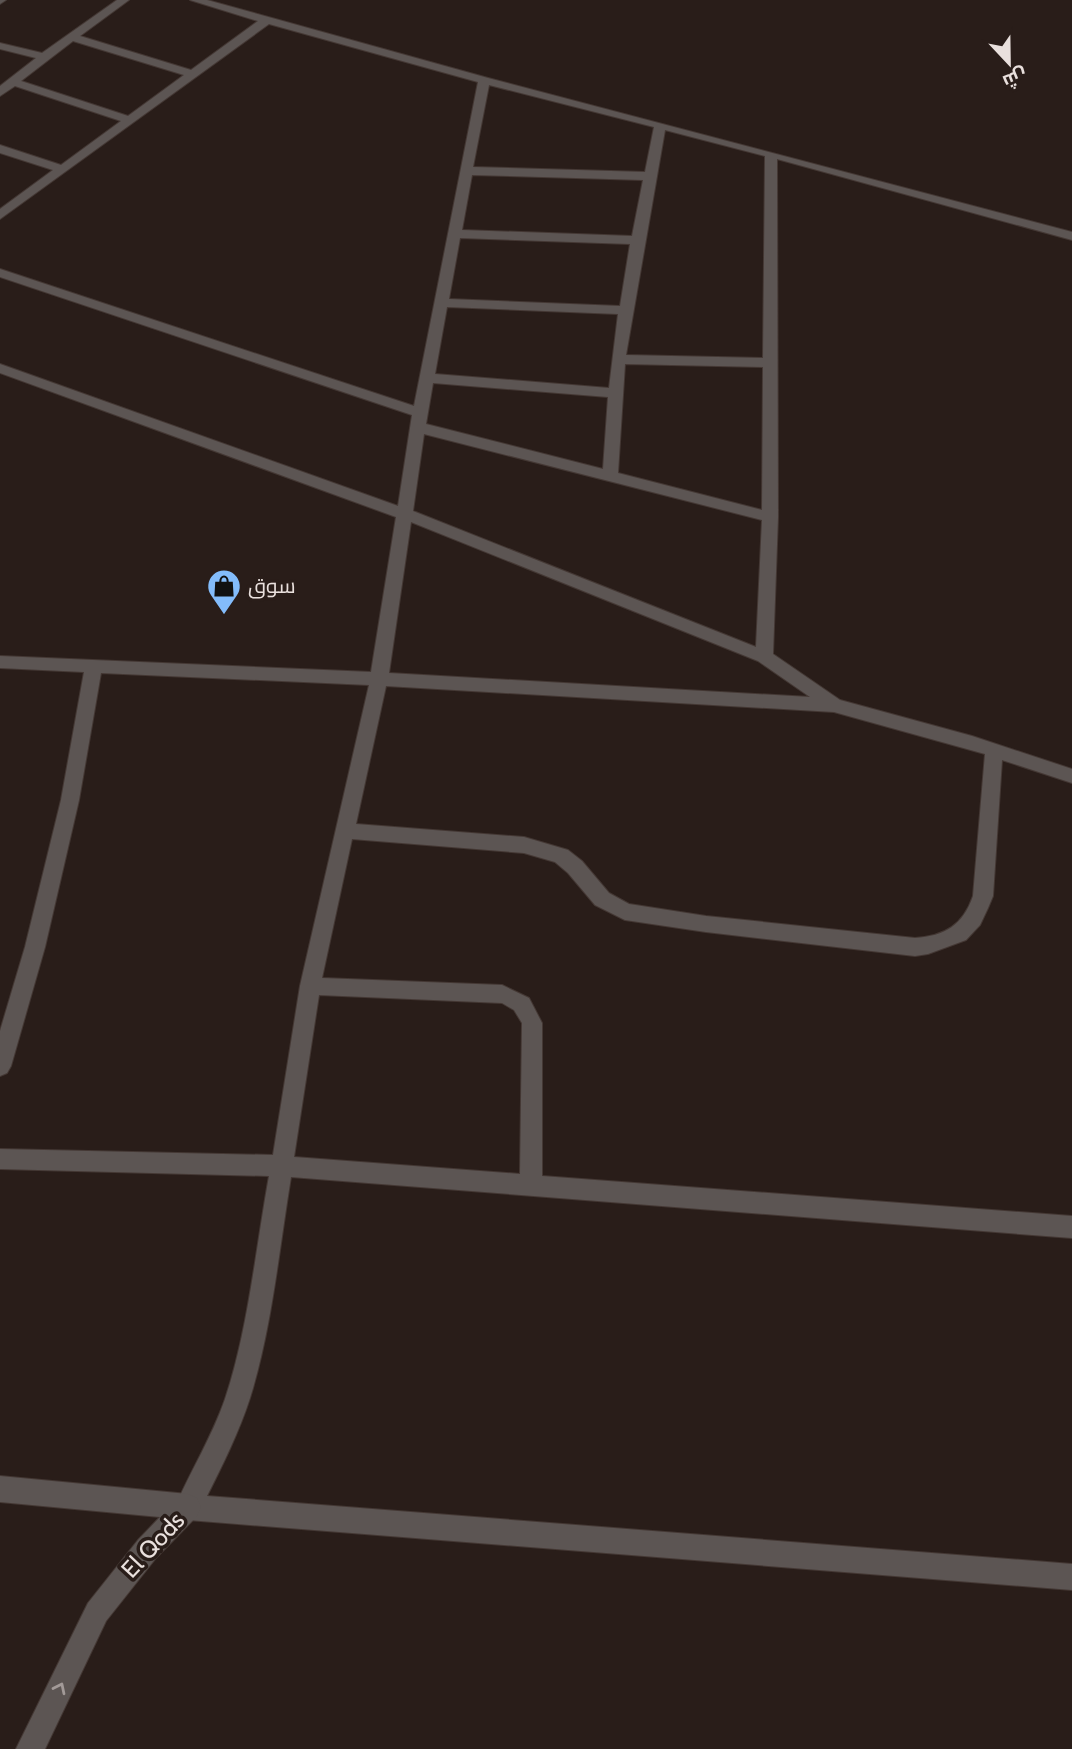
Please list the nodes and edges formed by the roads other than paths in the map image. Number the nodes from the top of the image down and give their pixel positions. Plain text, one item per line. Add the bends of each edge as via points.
1 (124, 0) edge
2 (195, 0) edge
3 (268, 19) junction
4 (71, 37) junction
5 (0, 46) edge
6 (44, 58) junction
7 (193, 74) junction
8 (484, 80) junction
9 (13, 82) junction
10 (0, 92) edge
11 (130, 120) junction
12 (660, 127) junction
13 (0, 149) edge
14 (771, 154) junction
15 (62, 169) junction
16 (466, 171) junction
17 (650, 176) junction
18 (0, 215) edge
19 (454, 234) junction
20 (1072, 236) edge
21 (638, 240) junction
22 (0, 272) edge
23 (441, 303) junction
24 (626, 310) junction
25 (618, 359) junction
26 (770, 363) junction
27 (0, 368) edge
28 (427, 378) junction
29 (614, 393) junction
30 (419, 420) junction
31 (610, 476) junction
32 (405, 514) junction
33 (770, 517) junction
34 (764, 657) junction
35 (0, 662) edge
36 (94, 666) junction
37 (379, 679) junction
38 (834, 705) junction
39 (994, 750) junction
40 (1072, 776) edge
41 (344, 831) junction
42 (310, 986) junction
43 (0, 1066) edge
44 (0, 1159) edge
45 (280, 1166) junction
46 (531, 1185) junction
47 (1072, 1227) edge
48 (0, 1489) edge
49 (188, 1507) junction
50 (1072, 1577) edge
51 (30, 1749) edge

1 - 4 street
2 - 3 street
3 - 7 street
3 - 8 street
4 - 6 street
4 - 7 street
5 - 6 street
6 - 9 street
7 - 11 street
8 - 12 street
8 - 16 street
9 - 10 street
9 - 11 street
11 - 15 street
12 - 14 street
12 - 17 street
13 - 15 street
14 - 20 street
14 - 26 street
15 - 18 street
16 - 17 street
16 - 19 street
17 - 21 street
19 - 21 street
19 - 23 street
21 - 24 street
22 - 30 street
23 - 24 street
23 - 28 street
24 - 25 street
25 - 26 street
25 - 29 street
26 - 33 street
27 - 32 street
28 - 29 street
28 - 30 street
29 - 31 street
30 - 31 street
30 - 32 street
31 - 33 street
32 - 34 street
32 - 37 street
33 - 34 street
34 - 38 street
35 - 36 street
36 - 37 street
36 - 43 street via 70,800 35,947
37 - 38 street
37 - 41 street
38 - 39 street
39 - 40 street
39 - 41 street via 983,896 977,916 940,946 876,943 625,912 602,899 575,867 551,852 524,845
41 - 42 street
42 - 45 street
42 - 46 street via 502,994 525,1006 532,1023
44 - 45 street
45 - 46 street
45 - 49 street via 238,1396
46 - 47 street
48 - 49 street, El Qods
49 - 50 street
51 -> 49 street, El Qods via 96,1612 138,1558

